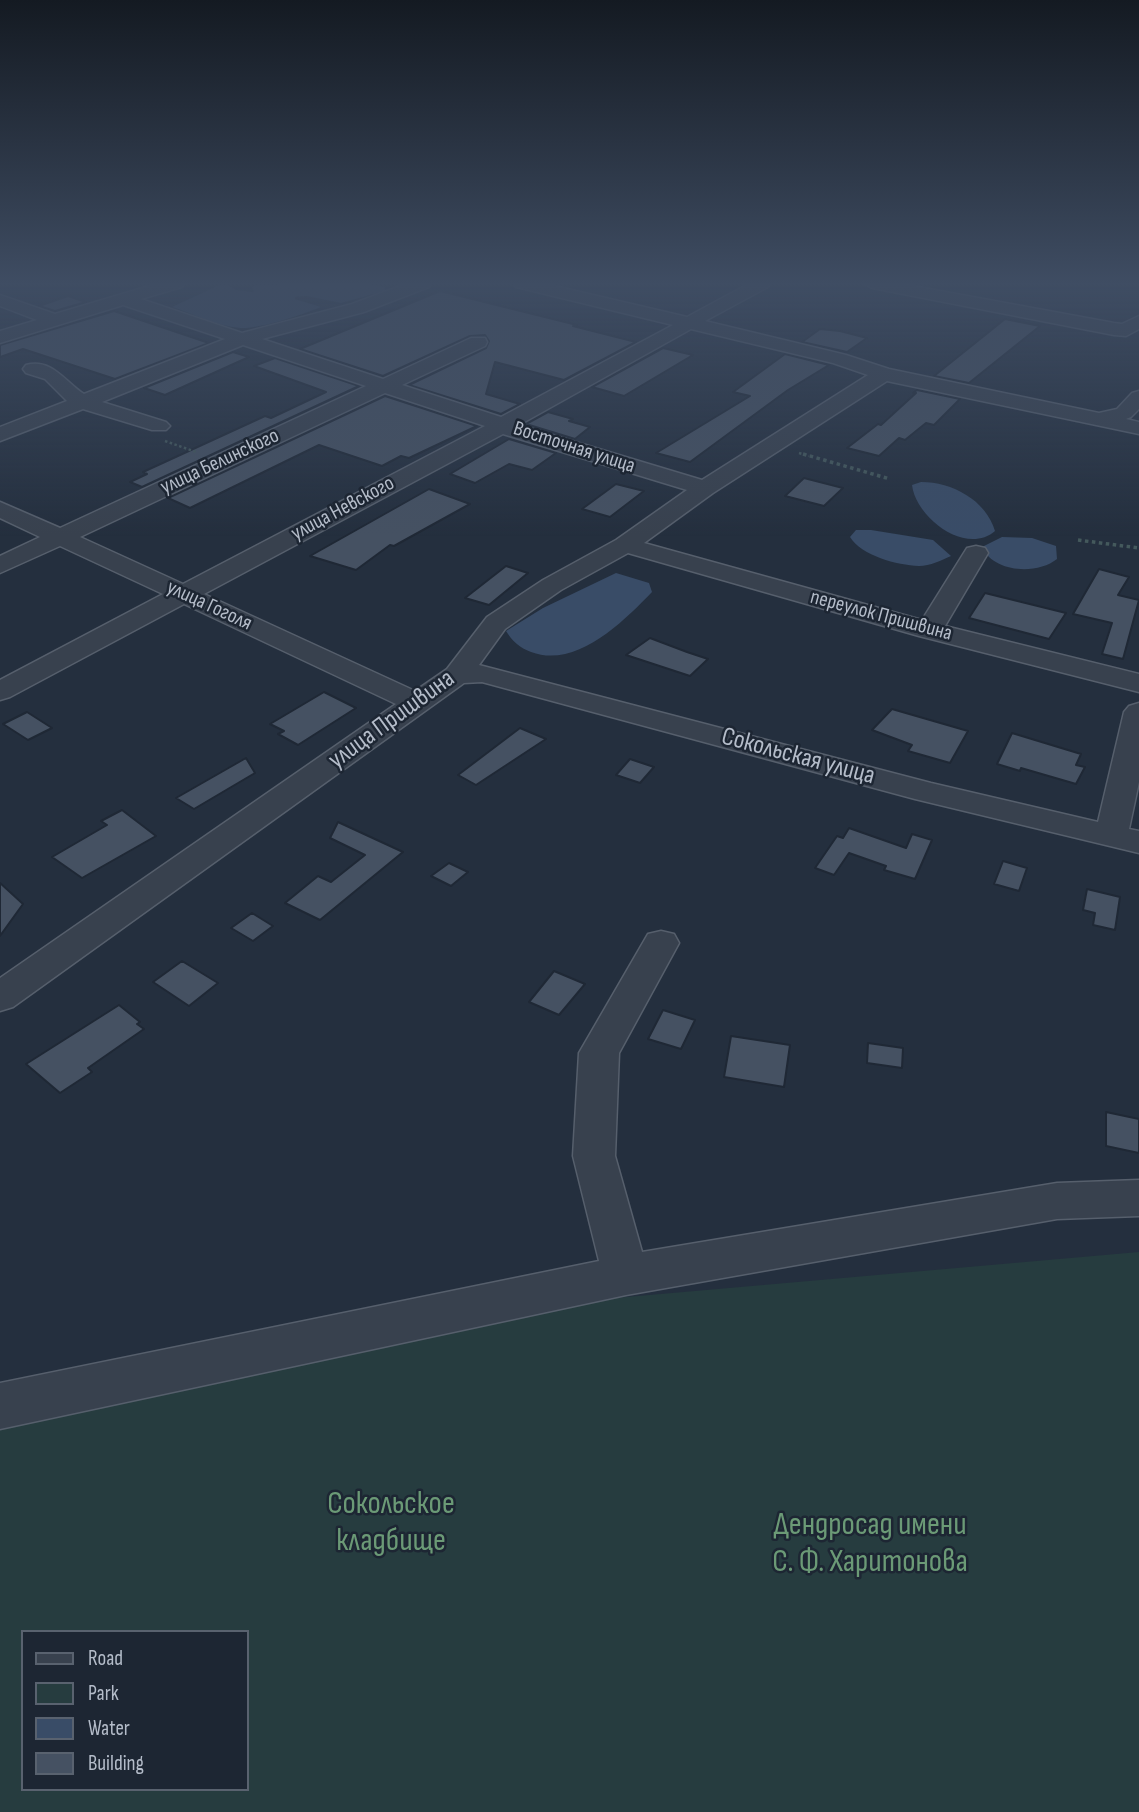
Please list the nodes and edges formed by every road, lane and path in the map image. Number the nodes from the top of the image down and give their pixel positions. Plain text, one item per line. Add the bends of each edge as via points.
1 (169, 368) edge
2 (334, 368) edge
3 (421, 368) edge
4 (605, 368) edge
5 (865, 368) edge
6 (33, 369) dead end
7 (884, 374) junction
8 (384, 384) junction
9 (1139, 397) edge
10 (82, 402) junction
11 (1101, 419) junction
12 (503, 425) junction
13 (159, 426) joint
14 (1139, 428) edge
15 (0, 435) edge
16 (771, 445) junction
17 (220, 461) junction
18 (890, 479) dead end
19 (705, 488) junction
20 (0, 509) edge
21 (62, 537) junction
22 (1078, 540) dead end
23 (625, 545) junction
24 (1139, 548) edge
25 (976, 553) dead end
26 (0, 565) edge
27 (183, 594) junction
28 (929, 629) junction
29 (457, 675) junction
30 (1139, 683) edge
31 (0, 691) edge
32 (418, 703) junction
33 (1139, 712) edge
34 (1125, 839) edge
35 (662, 943) dead end
36 (0, 997) edge
37 (1139, 1198) edge
38 (626, 1275) junction
39 (0, 1406) edge

1 - 10 street
2 - 8 street, Восточная улица
3 - 8 street, улица Белинского
4 - 12 street, улица Невского
5 - 7 street
6 - 10 street via 52,375
7 - 11 street
7 - 16 street, улица Пришвина
8 - 12 street, Восточная улица
8 - 17 street, улица Белинского
9 - 11 street via 1124,413
10 - 13 street
10 - 15 street
11 - 14 street
12 - 19 street, Восточная улица
12 - 27 street, улица Невского
13 - 17 path via 161,440
16 - 18 path
16 - 19 street, улица Пришвина
17 - 21 street, улица Белинского
19 - 23 street, улица Пришвина
20 - 21 street, улица Гоголя
21 - 26 street, улица Белинского
21 - 27 street, улица Гоголя
22 - 24 path
23 - 28 street, переулок Пришвина
23 - 29 street, улица Пришвина via 552,585 496,623
25 - 28 street
27 - 31 street, улица Невского
27 - 32 street, улица Гоголя
28 - 30 street, переулок Пришвина
29 - 32 street, улица Пришвина
29 - 34 street, Сокольская улица via 483,673 926,792
32 - 36 street, улица Пришвина
33 - 34 street
35 - 38 street via 599,1053 594,1156
37 - 38 street via 1056,1201
38 - 39 street

